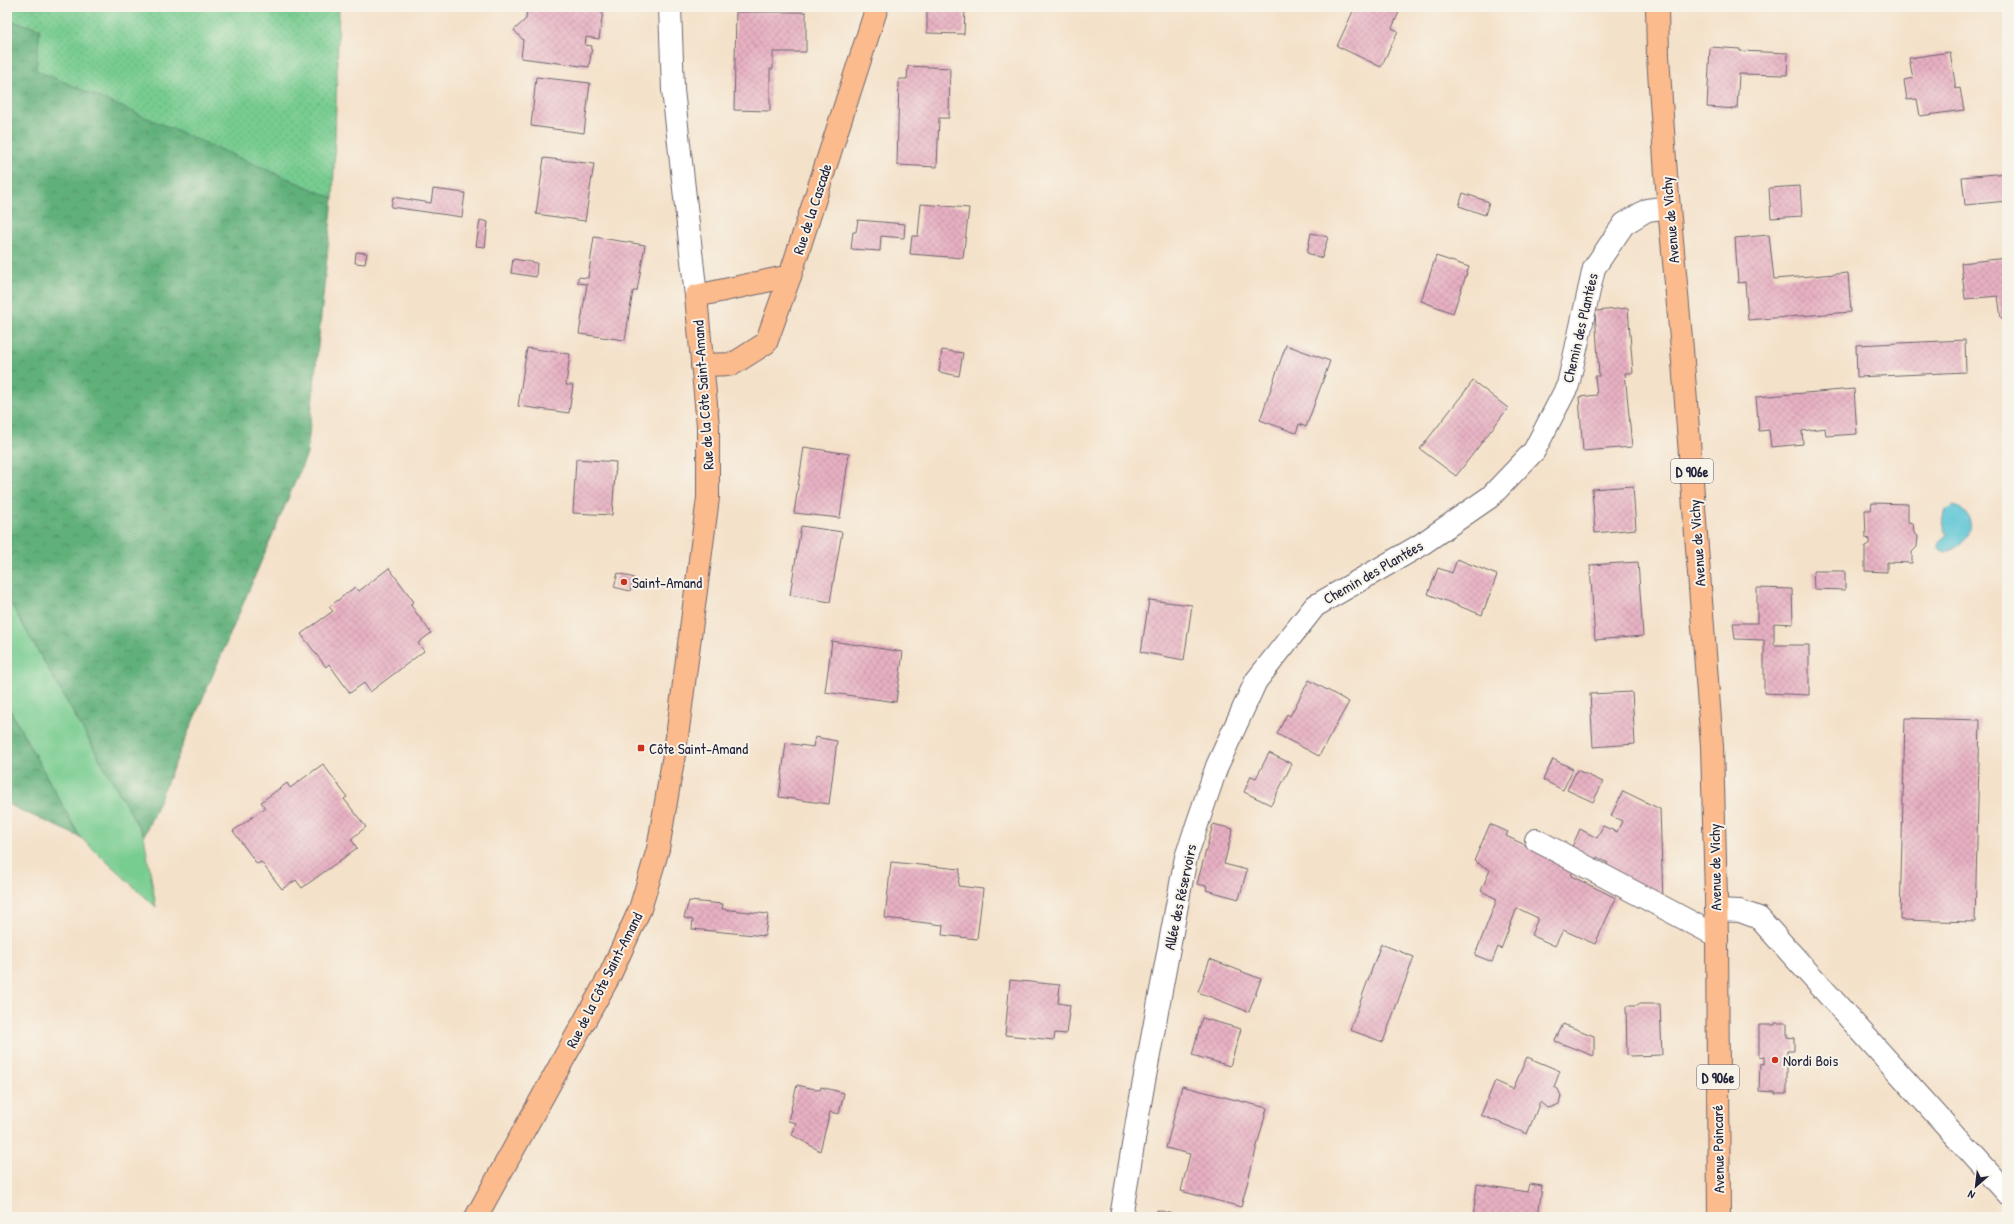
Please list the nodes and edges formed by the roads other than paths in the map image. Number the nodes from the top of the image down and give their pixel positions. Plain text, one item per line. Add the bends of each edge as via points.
1 (670, 7) edge
2 (877, 7) edge
3 (1657, 7) edge
4 (1669, 207) junction
5 (790, 276) junction
6 (696, 296) junction
7 (702, 365) junction
8 (1315, 606) joint
9 (1536, 840) dead end
10 (1716, 910) junction
11 (1717, 936) junction
12 (2007, 1193) edge
13 (476, 1217) edge
14 (1121, 1217) edge
15 (1719, 1217) edge

1 - 6 street, Rue de la Côte Saint-Amand via 673,90
2 - 5 main road, Rue de la Cascade
3 - 4 main road, Avenue de Vichy / D 906e
4 - 8 street, Chemin des Plantées via 1647,210 1624,224 1594,268 1568,385 1534,451 1490,496 1419,546
4 - 10 main road, Avenue de Vichy / D 906e via 1712,746
5 - 6 main road
5 - 7 main road, Rue de la Cascade via 766,343 733,364
6 - 7 main road, Rue de la Côte Saint-Amand
7 - 13 main road, Rue de la Côte Saint-Amand via 708,426 708,498 678,730 658,849 640,909 610,975
8 - 14 street, Allée des Réservoirs via 1256,681 1217,766 1186,857
9 - 11 street
10 - 11 main road, Avenue de Vichy / D 906e
10 - 12 street via 1740,911 1759,918
11 - 15 main road, Avenue Poincaré / D 906e

